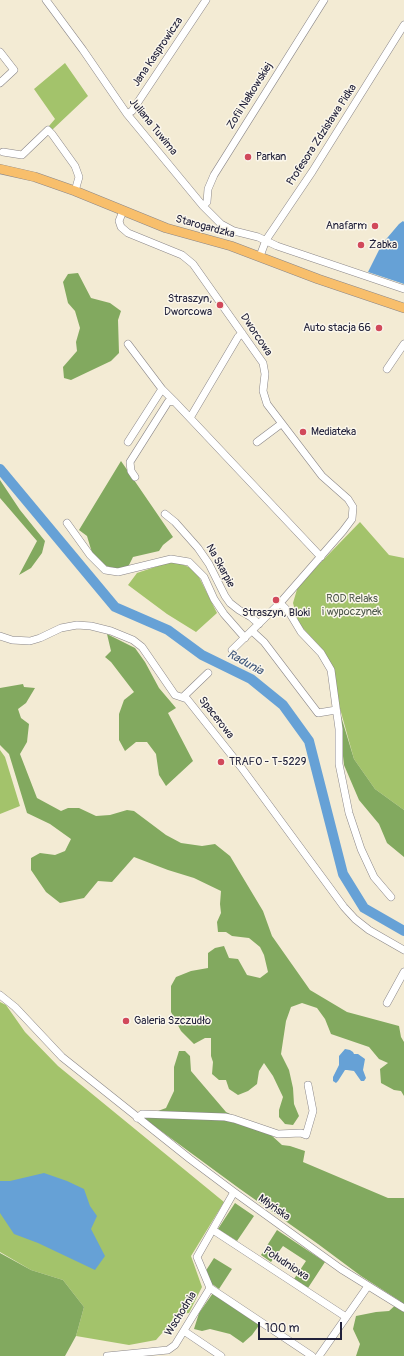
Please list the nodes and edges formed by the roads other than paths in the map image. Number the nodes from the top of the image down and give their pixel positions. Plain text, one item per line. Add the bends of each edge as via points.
1 (46, 0) edge
2 (206, 0) edge
3 (324, 0) edge
4 (404, 26) edge
5 (0, 52) edge
6 (0, 83) edge
7 (127, 114) junction
8 (3, 152) dead end
9 (0, 170) edge
10 (75, 191) junction
11 (203, 206) junction
12 (123, 211) junction
13 (266, 240) junction
14 (260, 256) junction
15 (404, 289) edge
16 (404, 308) edge
17 (242, 333) junction
18 (128, 344) dead end
19 (404, 344) edge
20 (387, 369) dead end
21 (162, 389) junction
22 (174, 401) junction
23 (190, 418) junction
24 (281, 424) junction
25 (128, 442) dead end
26 (257, 442) dead end
27 (135, 477) dead end
28 (165, 514) dead end
29 (67, 523) dead end
30 (321, 557) junction
31 (280, 603) junction
32 (259, 624) junction
33 (252, 631) junction
34 (0, 636) edge
35 (245, 638) junction
36 (232, 650) dead end
37 (208, 673) dead end
38 (183, 697) junction
39 (336, 710) junction
40 (391, 897) dead end
41 (404, 950) edge
42 (404, 972) edge
43 (0, 995) edge
44 (387, 1003) dead end
45 (308, 1085) dead end
46 (137, 1118) junction
47 (234, 1192) junction
48 (214, 1230) junction
49 (368, 1286) junction
50 (210, 1288) junction
51 (404, 1308) edge
52 (346, 1317) junction
53 (184, 1331) junction
54 (107, 1356) edge
55 (222, 1356) edge
56 (312, 1356) edge
57 (320, 1356) edge

1 - 7 street, Juliana Tuwima via 84,50
2 - 7 street, Jana Kasprowicza via 132,111
3 - 11 street, Zofii Nałkowskiej via 214,175 208,189 207,202
4 - 13 street, Profesora Zdzisława Pidka
5 - 6 street via 14,70
7 - 11 street, Juliana Tuwima
8 - 10 street via 22,155 48,130 75,166 79,177
9 - 10 main road, Starogardzka via 25,174
10 - 12 main road, Starogardzka
11 - 13 street, Juliana Tuwima via 224,226
12 - 14 main road, Starogardzka via 166,228
12 - 17 street, Dworcowa via 119,221 121,227 182,255 193,264
13 - 14 street, Profesora Zdzisława Pidka
13 - 15 street, Juliana Tuwima
14 - 16 main road, Starogardzka
17 - 23 street
17 - 24 street, Dworcowa via 263,363 264,395
18 - 21 street
19 - 20 street
21 - 22 street
21 - 25 street
22 - 23 street
22 - 27 street via 168,402 130,462
23 - 30 street
24 - 26 street
24 - 30 street, Dworcowa via 322,476 348,499 353,507 349,524
28 - 32 street, Na Skarpie via 176,522 198,548 209,564 224,596
29 - 35 street via 90,555 105,570 118,572 171,559 189,562 204,577 224,614
30 - 31 street, Dworcowa
31 - 32 street, Dworcowa
31 - 39 street via 326,661 333,677
32 - 33 street, Dworcowa
33 - 35 street, Dworcowa
33 - 39 street via 264,642 318,713
34 - 38 street, Spacerowa via 30,641 61,628 77,625 111,631 132,640 142,648 175,695
35 - 36 street, Dworcowa
37 - 38 street
38 - 41 street, Spacerowa via 253,783 344,907 369,930
39 - 40 street via 339,764 349,813 360,849 374,877
42 - 44 street
43 - 46 street, Młyńska via 15,1007 62,1057
45 - 46 street via 314,1111 306,1135 278,1134 225,1117 142,1114
46 - 47 street, Młyńska
47 - 48 street, Wschodnia
47 - 49 street, Młyńska
48 - 50 street, Wschodnia via 197,1257
48 - 52 street, Południowa
49 - 51 street, Młyńska
49 - 52 street
50 - 53 street, Wschodnia
50 - 56 street
52 - 57 street
53 - 54 street, Wschodnia via 175,1345 168,1350
53 - 55 street

